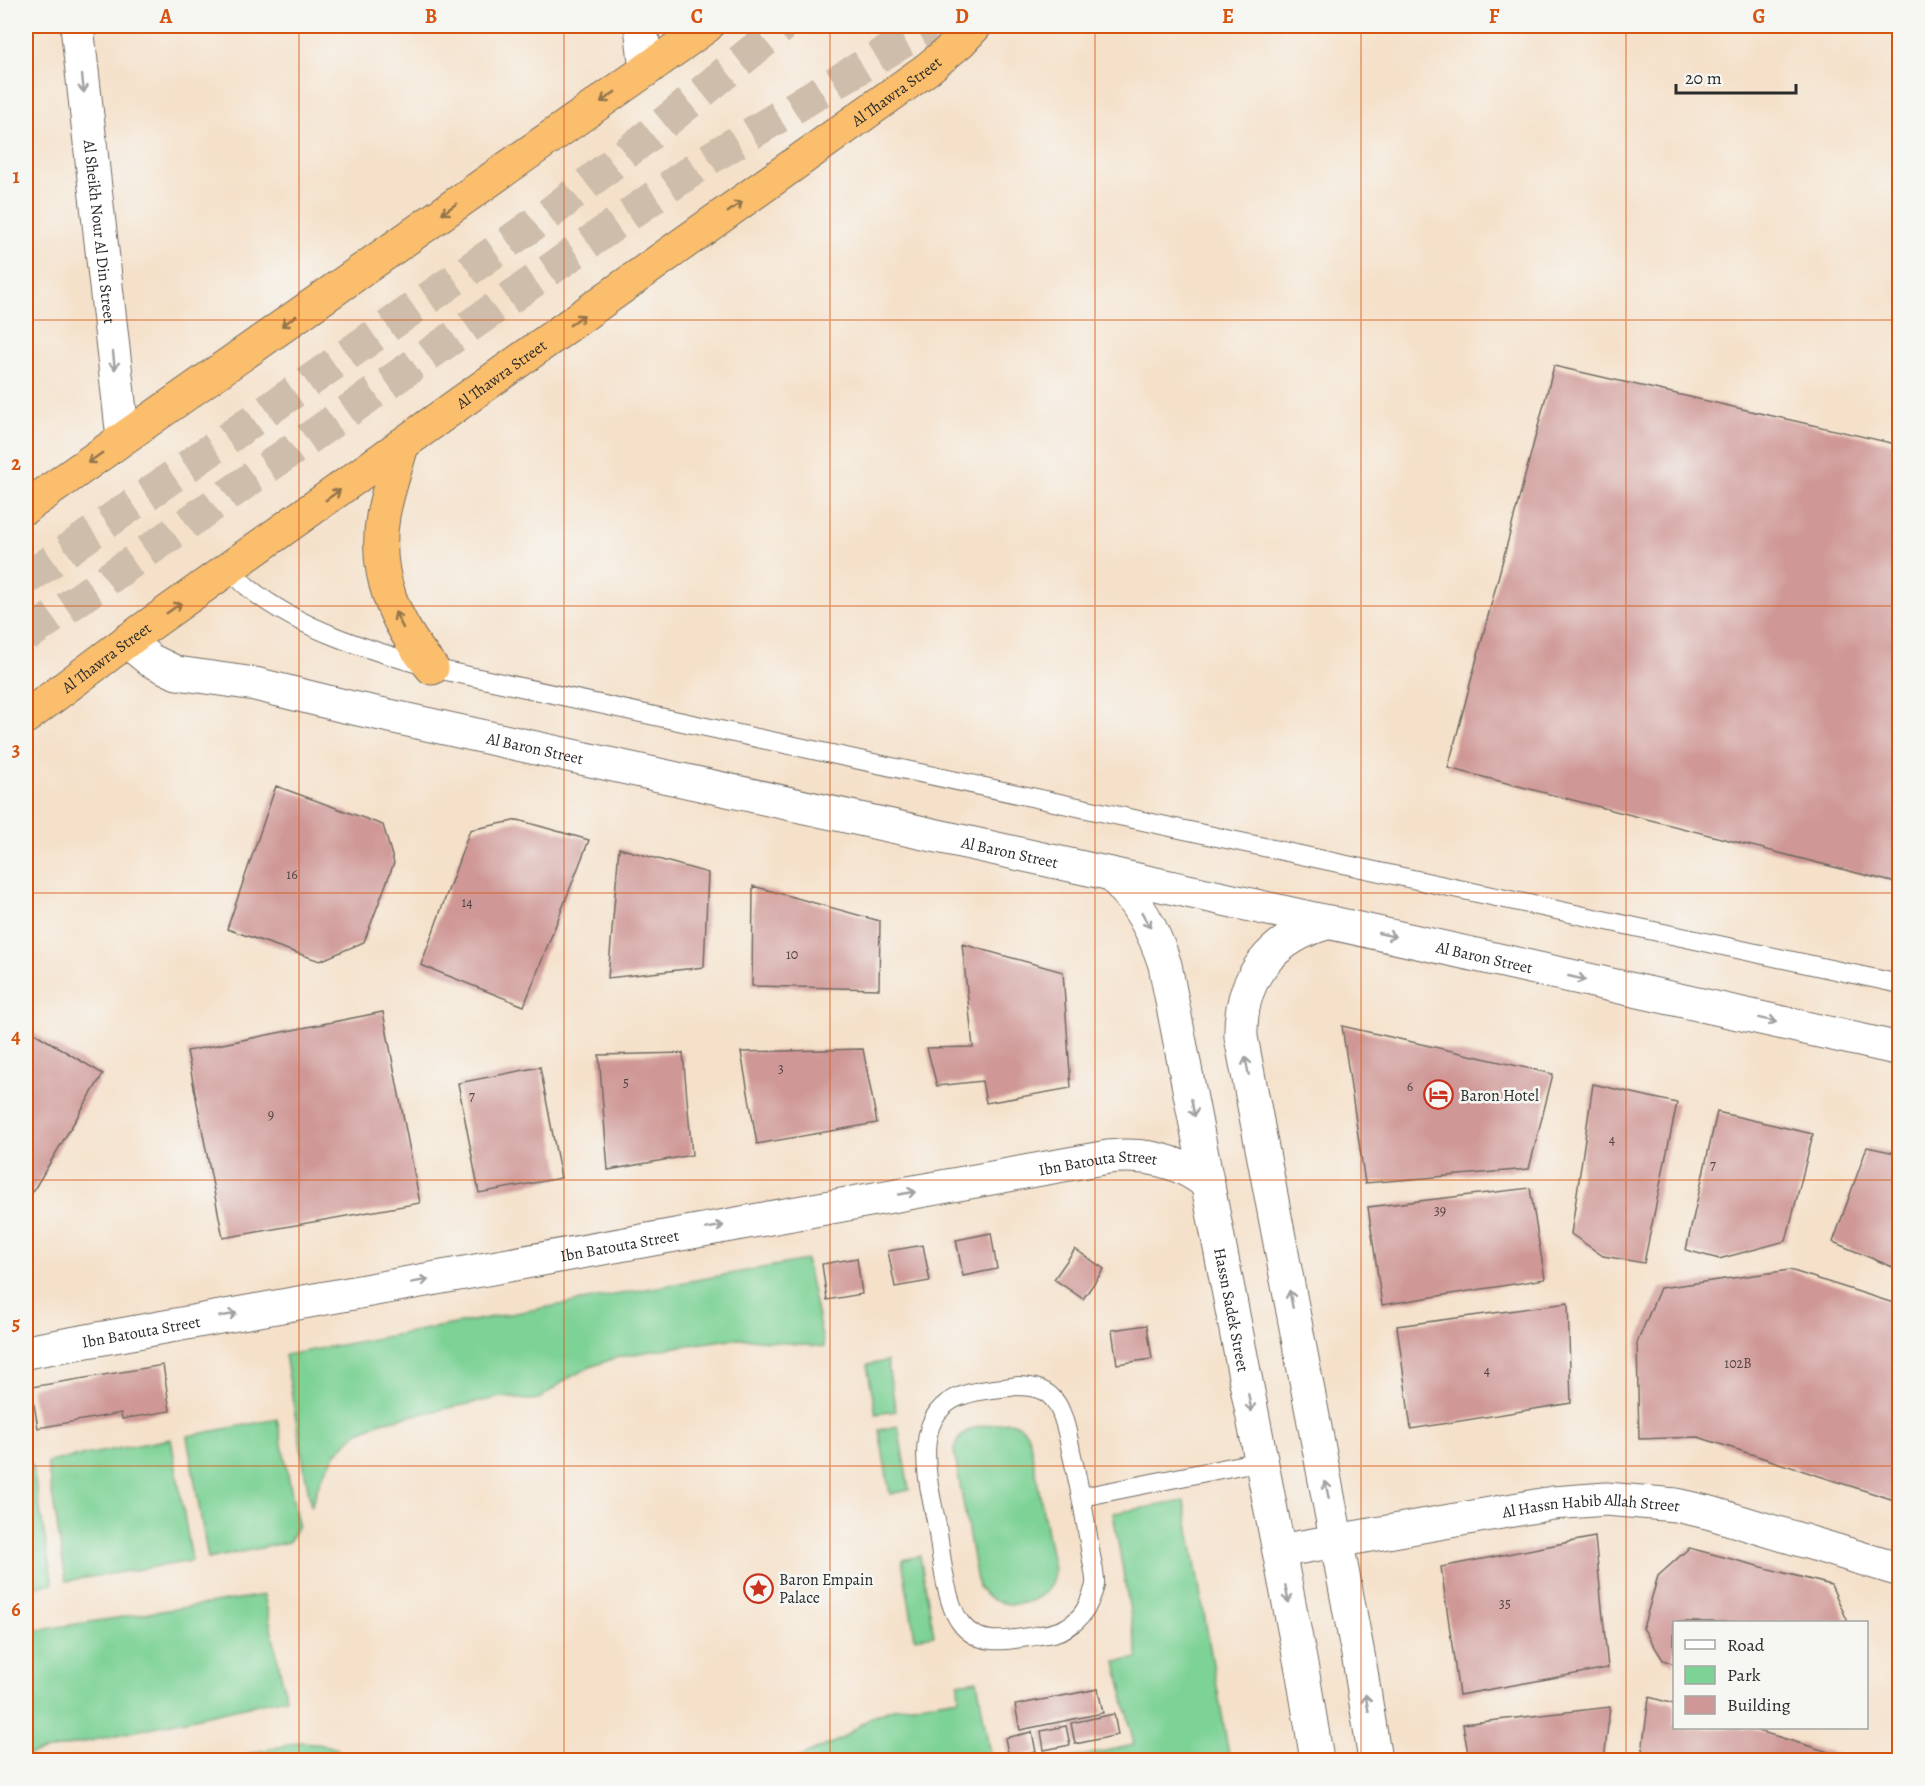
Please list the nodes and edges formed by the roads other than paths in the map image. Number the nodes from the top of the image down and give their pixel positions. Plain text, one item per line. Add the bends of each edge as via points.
1 (77, 26) edge
2 (641, 26) edge
3 (706, 26) edge
4 (975, 26) edge
5 (646, 70) junction
6 (123, 438) junction
7 (402, 445) junction
8 (26, 507) edge
9 (230, 568) junction
10 (127, 641) junction
11 (432, 668) junction
12 (26, 717) edge
13 (1111, 874) junction
14 (1330, 922) junction
15 (1899, 984) edge
16 (1899, 1049) edge
17 (1208, 1184) junction
18 (26, 1352) edge
19 (1261, 1461) junction
20 (1082, 1497) junction
21 (1337, 1541) junction
22 (1278, 1551) junction
23 (1899, 1570) edge
24 (1317, 1761) edge
25 (1375, 1761) edge

1 -> 6 street, Al Sheikh Nour Al Din Street
2 - 5 street
3 - 5 highway
7 -> 4 highway, Al Thawra Street via 926,70
5 -> 6 highway
6 -> 8 highway
9 -> 7 highway, Al Thawra Street
11 -> 7 highway via 400,624 383,572 383,517
10 -> 9 highway, Al Thawra Street
9 - 11 lane via 249,589 309,624 375,651
10 - 12 highway, Al Thawra Street
10 - 13 street, Al Baron Street via 150,660 177,673 255,684
11 - 15 lane
13 - 14 street, Al Baron Street
13 -> 17 street, Hassn Sadek Street via 1144,915 1163,958
14 -> 16 street, Al Baron Street
21 -> 14 street via 1241,1023 1249,988 1268,957 1290,938
18 -> 17 street, Ibn Batouta Street via 1108,1157 1156,1158 1184,1168
17 -> 19 street, Hassn Sadek Street
19 - 20 lane
19 - 22 street, Hassn Sadek Street
20 - 20 lane via 1095,1585 1082,1616 1057,1633 1004,1641 975,1636 965,1629 951,1604 933,1502 926,1452 927,1433 934,1416 947,1403 964,1395 1017,1386 1032,1386 1046,1392 1056,1403 1065,1426
21 - 22 street, Al Hassn Habib Allah Street
21 - 23 street, Al Hassn Habib Allah Street via 1553,1503 1624,1500 1711,1513
25 -> 21 street
22 -> 24 street, Hassn Sadek Street

